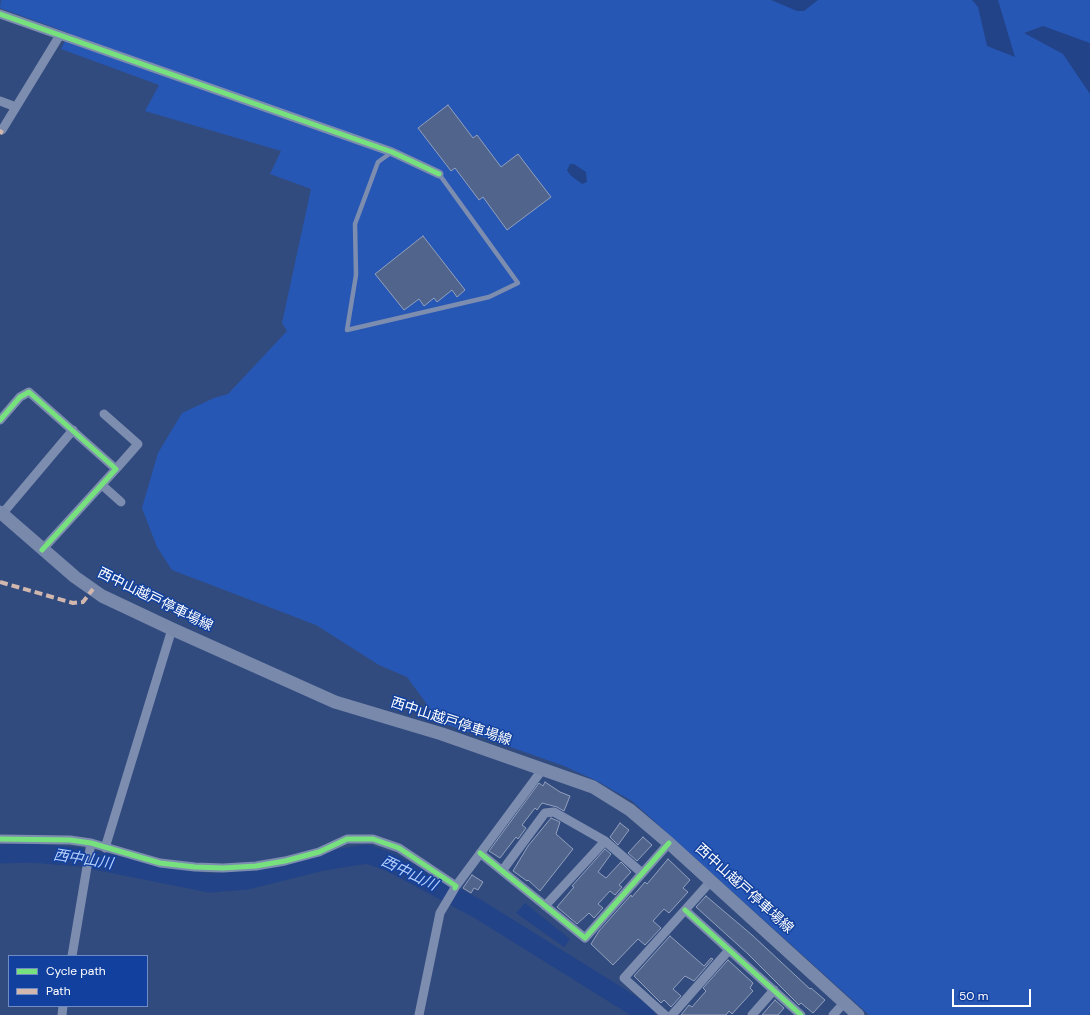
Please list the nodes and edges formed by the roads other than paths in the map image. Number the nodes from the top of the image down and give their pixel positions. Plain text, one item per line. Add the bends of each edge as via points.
1 (0, 14) edge
2 (60, 35) junction
3 (0, 101) edge
4 (16, 107) junction
5 (2, 130) dead end
6 (392, 152) junction
7 (439, 174) joint
8 (104, 414) dead end
9 (0, 420) edge
10 (73, 430) junction
11 (116, 469) junction
12 (102, 485) junction
13 (121, 502) dead end
14 (1, 513) edge
15 (42, 550) junction
16 (172, 629) junction
17 (542, 770) junction
18 (0, 839) edge
19 (605, 841) junction
20 (669, 843) junction
21 (91, 844) junction
22 (105, 848) junction
23 (480, 853) junction
24 (502, 871) junction
25 (642, 873) junction
26 (711, 881) junction
27 (456, 887) junction
28 (545, 906) junction
29 (685, 910) junction
30 (730, 950) junction
31 (72, 955) edge
32 (774, 990) junction
33 (845, 1002) junction
34 (419, 1015) edge
35 (665, 1015) edge
36 (672, 1015) edge
37 (752, 1015) edge
38 (801, 1015) edge
39 (833, 1015) edge
40 (858, 1015) edge

1 - 2 street
2 - 4 street
2 - 6 street
3 - 4 street
4 - 5 street
6 - 7 street
6 - 7 lane via 378,162 355,224 356,275 347,330 489,297 518,283
8 - 11 street via 138,444
9 - 10 street via 20,397 29,392
10 - 11 street
10 - 14 street
11 - 12 street
12 - 13 street
12 - 15 street
14 - 15 main road, 西中山越戸停車場線
15 - 16 main road, 西中山越戸停車場線 via 102,596
16 - 17 main road, 西中山越戸停車場線 via 335,702 442,734
16 - 22 street
17 - 20 main road, 西中山越戸停車場線 via 593,787 630,810
17 - 23 street
18 - 21 street via 70,840
19 - 24 street via 554,812 545,813
19 - 25 street
19 - 28 street
20 - 25 street
20 - 26 main road, 西中山越戸停車場線
21 - 22 street
21 - 31 street
22 - 27 street via 160,863 222,868 285,861 319,852 347,839 373,839 399,848
23 - 24 street
23 - 27 street
24 - 28 street
25 - 28 street via 584,938
26 - 29 street
26 - 33 main road, 西中山越戸停車場線
27 - 34 street via 440,913
29 - 30 street
29 - 35 street via 624,978
30 - 32 street
30 - 36 street
32 - 37 street
32 - 38 street
33 - 39 street
33 - 40 main road, 西中山越戸停車場線

